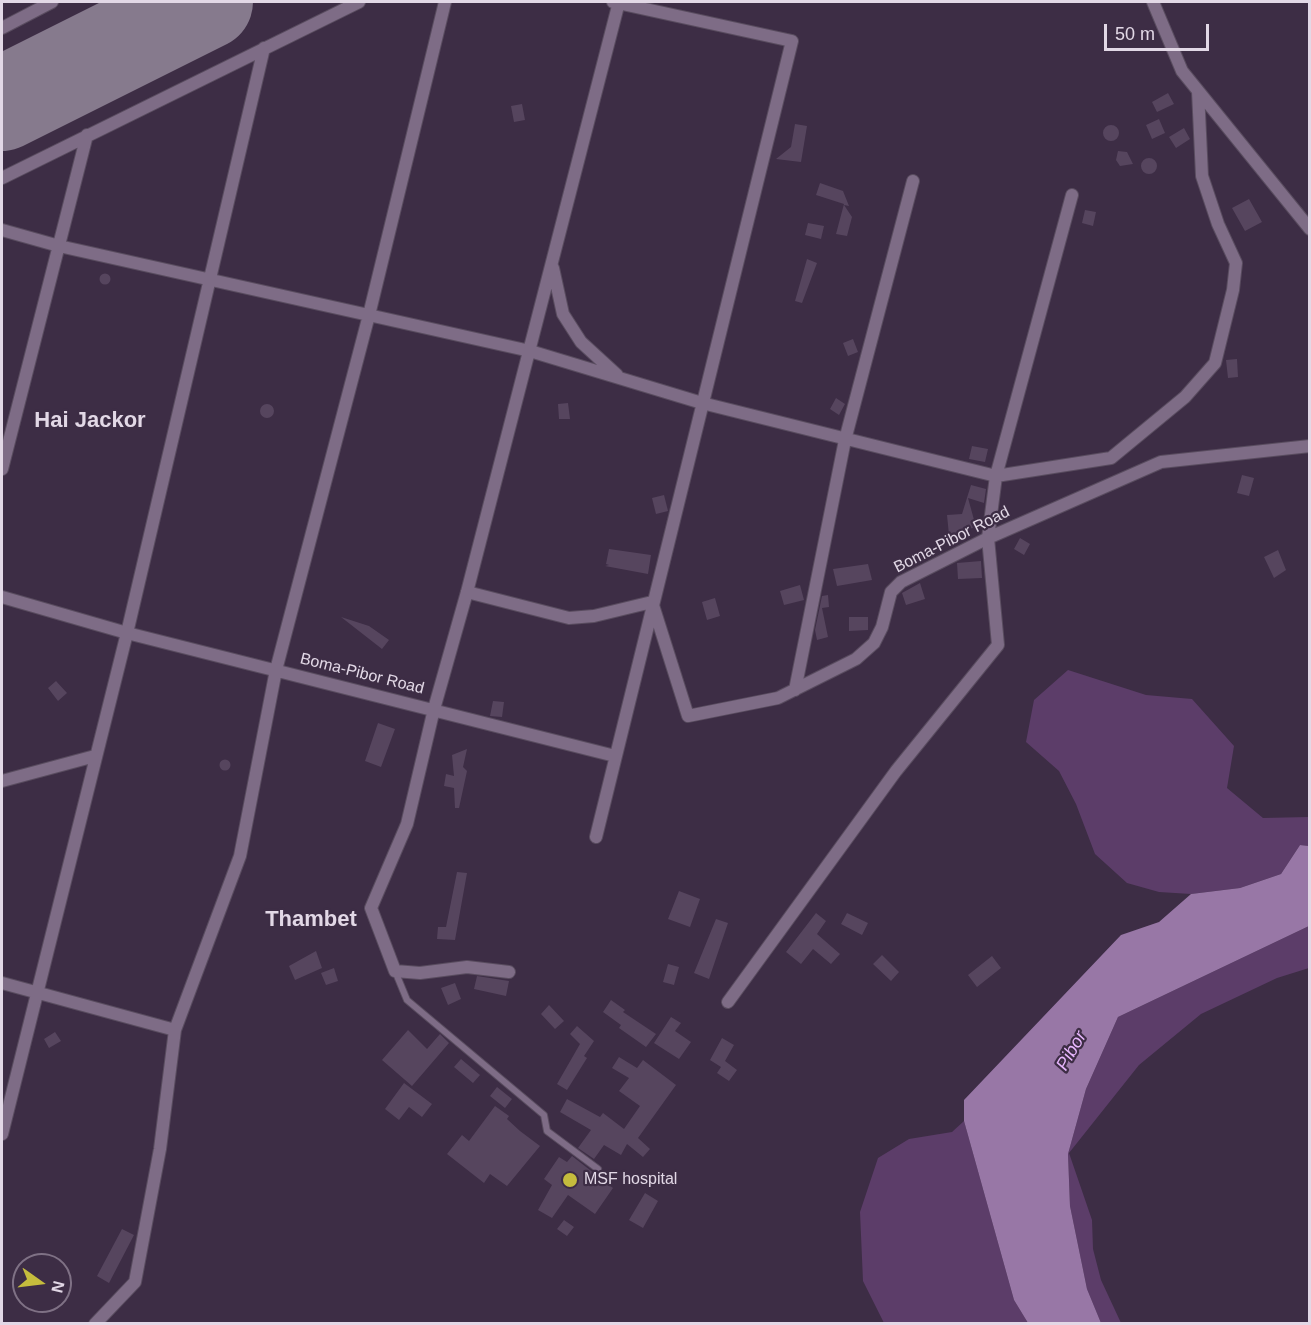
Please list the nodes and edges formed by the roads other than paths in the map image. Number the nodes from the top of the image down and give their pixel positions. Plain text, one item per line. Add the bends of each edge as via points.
1 (52, 2) edge
2 (359, 2) edge
3 (445, 2) edge
4 (617, 2) edge
5 (1154, 2) edge
6 (2, 28) edge
7 (264, 48) junction
8 (1198, 91) junction
9 (87, 135) junction
10 (2, 178) edge
11 (913, 182) dead end
12 (1072, 195) dead end
13 (1310, 229) edge
14 (2, 230) edge
15 (59, 246) junction
16 (552, 264) junction
17 (210, 279) junction
18 (369, 315) junction
19 (530, 351) junction
20 (621, 379) junction
21 (702, 403) junction
22 (845, 440) junction
23 (1310, 446) edge
24 (2, 469) edge
25 (996, 476) junction
26 (988, 538) junction
27 (467, 591) junction
28 (2, 597) edge
29 (652, 602) junction
30 (127, 633) junction
31 (276, 670) junction
32 (795, 690) junction
33 (434, 709) junction
34 (95, 756) junction
35 (615, 756) junction
36 (2, 781) edge
37 (596, 837) dead end
38 (395, 971) junction
39 (509, 972) dead end
40 (2, 983) edge
41 (37, 992) junction
42 (728, 1002) dead end
43 (175, 1030) junction
44 (2, 1134) edge
45 (598, 1169) dead end
46 (95, 1323) edge

1 - 6 street
2 - 7 street
3 - 18 street
4 - 16 street, Boma-Pibor Road
4 - 21 street via 792,41
5 - 8 street via 1182,71
7 - 9 street
7 - 17 street
8 - 13 street
8 - 25 street via 1203,176 1236,263 1215,363 1185,398 1111,458
9 - 10 street
9 - 15 street
11 - 22 street
12 - 25 street
14 - 15 street
15 - 17 street
15 - 24 street
16 - 19 street, Boma-Pibor Road
16 - 20 street via 563,314 581,342
17 - 18 street
17 - 30 street
18 - 19 street
18 - 31 street
19 - 20 street
19 - 27 street, Boma-Pibor Road
20 - 21 street
21 - 22 street
21 - 29 street
22 - 25 street
22 - 32 street
23 - 26 street, Boma-Pibor Road via 1161,462
25 - 26 street
26 - 32 street, Boma-Pibor Road via 901,582 891,592 874,643 856,659
26 - 42 street via 998,645 896,771
27 - 29 street via 569,618
27 - 33 street, Boma-Pibor Road
28 - 30 street, Boma-Pibor Road
29 - 32 street, Boma-Pibor Road via 688,716 778,698
29 - 35 street
30 - 31 street, Boma-Pibor Road
30 - 34 street
31 - 33 street, Boma-Pibor Road
31 - 43 street via 240,856
33 - 35 street
33 - 38 street via 407,824 371,908
34 - 36 street
34 - 41 street
35 - 37 street
38 - 39 street via 420,973 467,967
38 - 45 lane via 407,1000 544,1115 547,1131
40 - 41 street
41 - 43 street
41 - 44 street
43 - 46 street via 160,1149 135,1282

